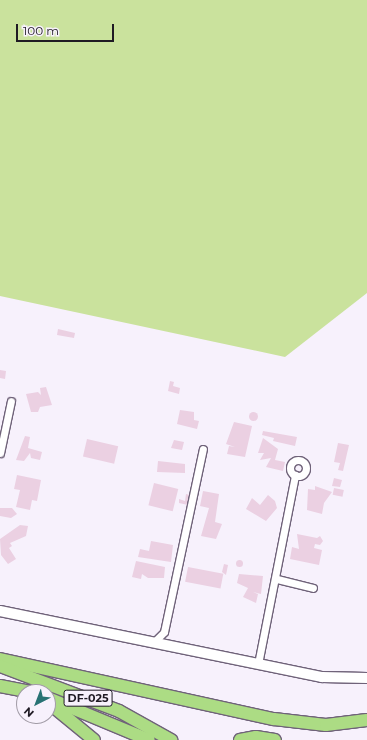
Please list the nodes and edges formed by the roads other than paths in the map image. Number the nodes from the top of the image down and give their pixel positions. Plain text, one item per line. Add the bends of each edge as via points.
1 (11, 401) dead end
2 (203, 449) dead end
3 (0, 453) edge
4 (295, 475) dead end
5 (277, 579) junction
6 (313, 588) dead end
7 (0, 611) edge
8 (164, 632) junction
9 (154, 642) junction
10 (171, 646) junction
11 (0, 659) edge
12 (258, 664) junction
13 (0, 666) edge
14 (367, 678) edge
15 (0, 686) edge
16 (16, 689) edge
17 (56, 701) edge
18 (56, 709) edge
19 (367, 720) edge
20 (94, 740) edge
21 (149, 740) edge
22 (171, 740) edge
23 (240, 740) edge
24 (275, 740) edge

1 - 3 street
2 - 8 street
4 - 5 street
5 - 6 street
5 - 12 street
7 - 9 main road
8 - 9 street
8 - 10 street
9 - 10 main road
10 - 12 main road
11 - 19 highway via 274,719 326,725
12 - 14 main road via 322,677
13 - 22 highway, DF-025 via 119,711
15 - 16 highway
17 - 21 highway, DF-025
18 - 20 highway
23 - 24 highway via 256,737

